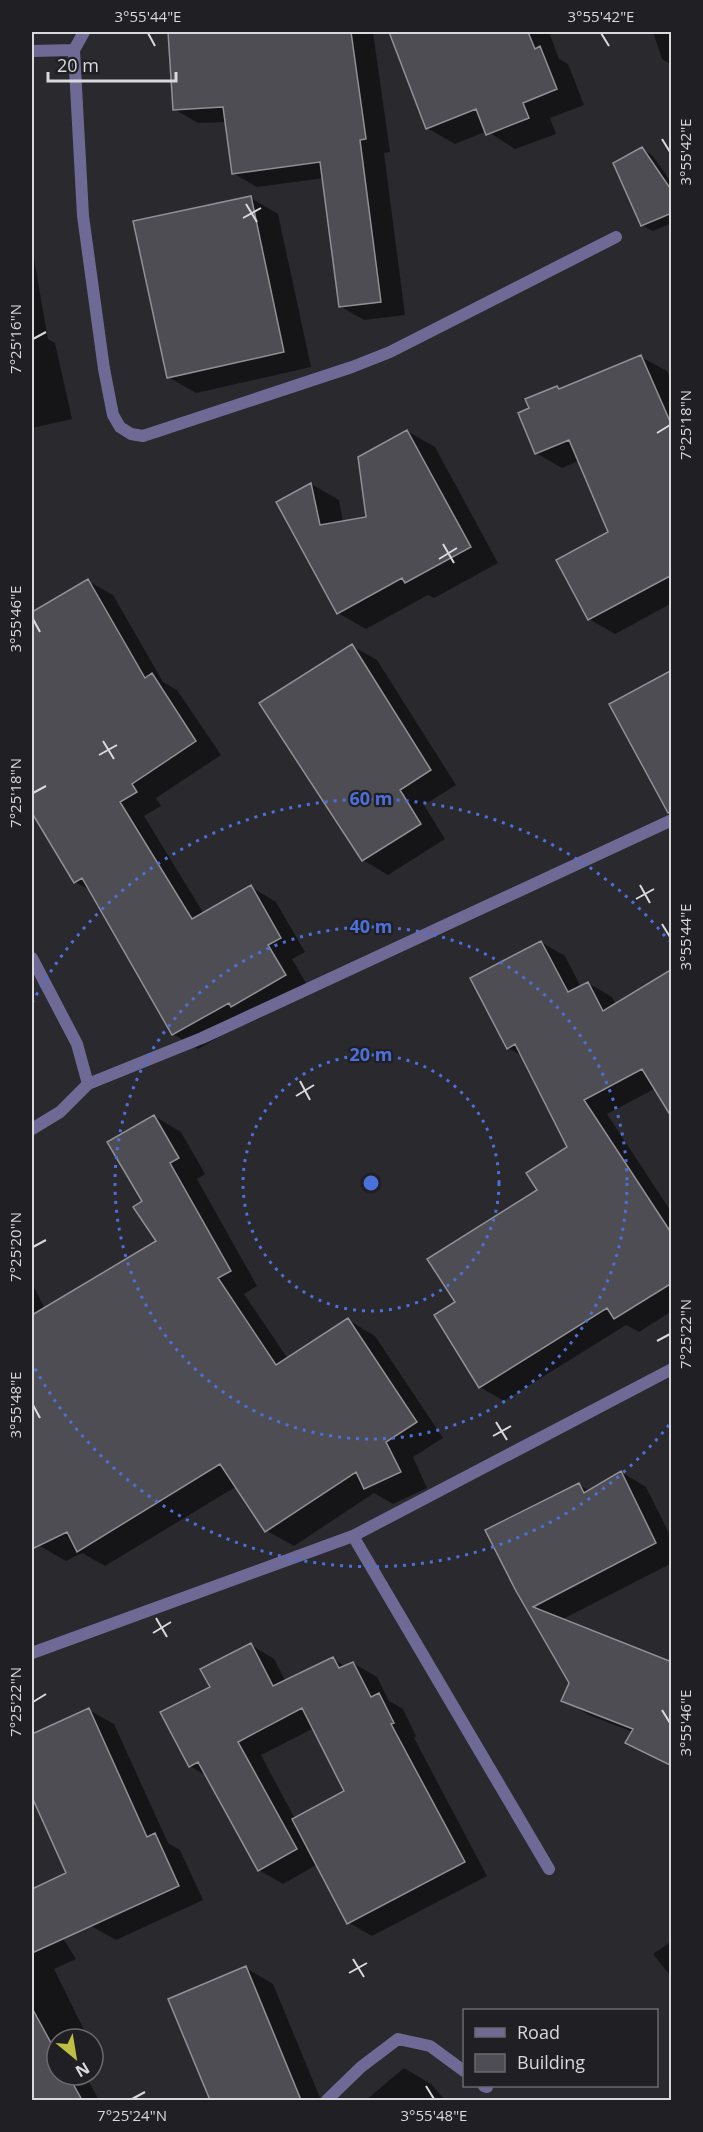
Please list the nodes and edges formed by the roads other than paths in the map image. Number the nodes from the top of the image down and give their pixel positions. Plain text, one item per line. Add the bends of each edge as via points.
1 (84, 32) edge
2 (74, 50) junction
3 (32, 51) edge
4 (616, 237) dead end
5 (672, 820) edge
6 (32, 958) edge
7 (88, 1084) junction
8 (32, 1129) edge
9 (672, 1370) edge
10 (353, 1536) junction
11 (32, 1653) edge
12 (549, 1869) dead end
13 (463, 2070) edge
14 (327, 2100) edge

1 - 2 street
2 - 3 street
2 - 4 street via 83,216 104,369 113,415 120,427 131,434 143,436 390,352
5 - 7 street via 202,1038
6 - 7 street via 77,1044
7 - 8 street via 60,1112
9 - 10 street
10 - 11 street
10 - 12 street
13 - 14 street via 430,2046 398,2039

